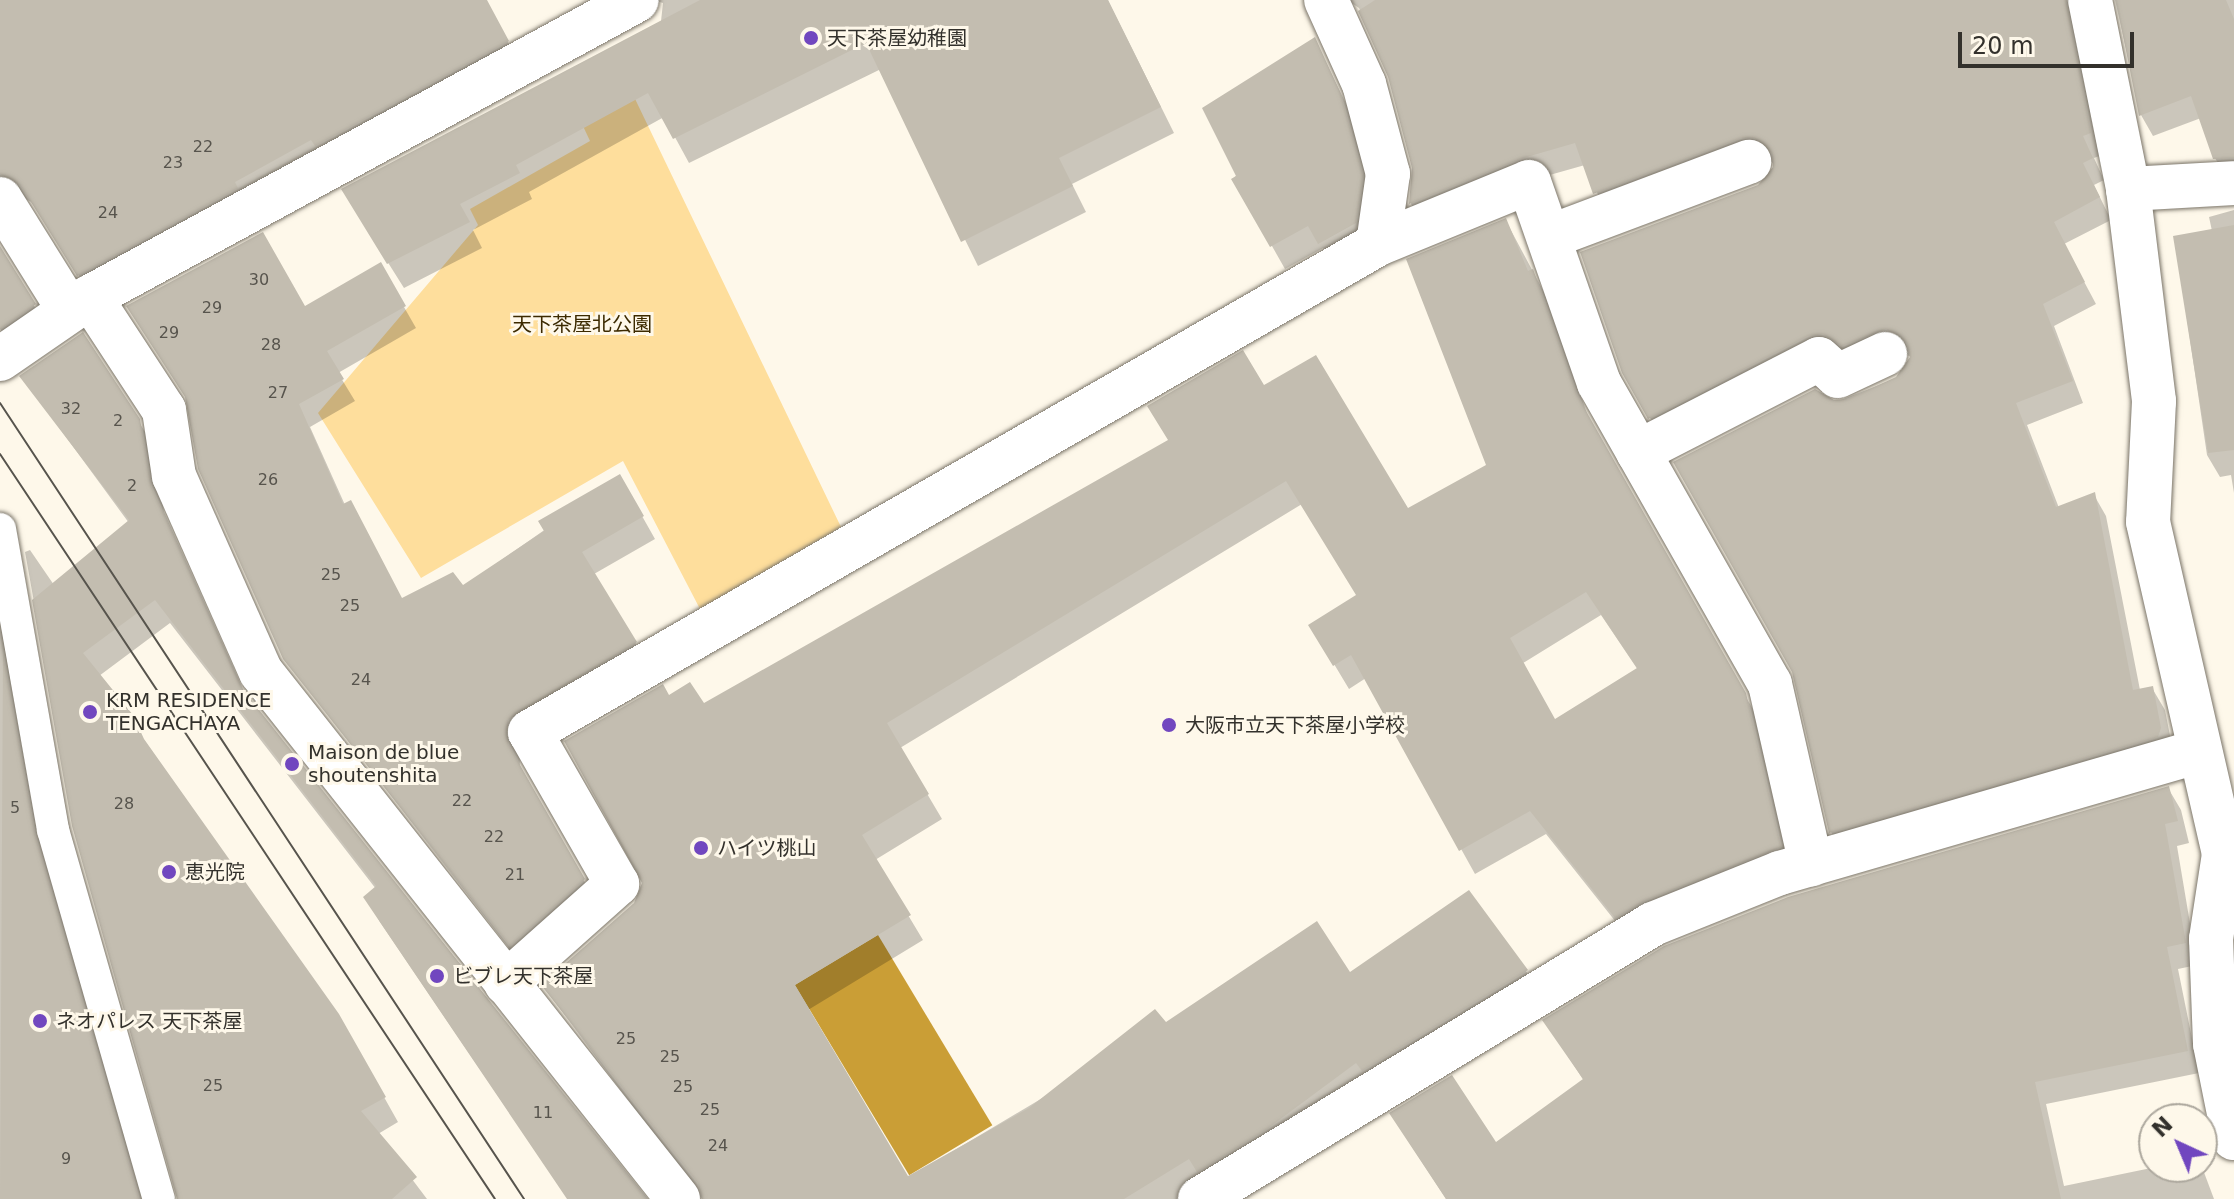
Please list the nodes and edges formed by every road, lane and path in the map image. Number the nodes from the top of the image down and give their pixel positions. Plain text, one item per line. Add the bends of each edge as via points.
1 (637, 0) edge
2 (1326, 0) edge
3 (2090, 0) edge
4 (1749, 162) dead end
5 (2234, 183) edge
6 (2128, 189) junction
7 (0, 199) edge
8 (1549, 237) junction
9 (1378, 244) junction
10 (80, 304) junction
11 (1885, 354) dead end
12 (0, 359) edge
13 (1638, 452) junction
14 (0, 529) edge
15 (2199, 751) junction
16 (2229, 853) edge
17 (1811, 864) junction
18 (506, 983) junction
19 (2234, 1138) edge
20 (159, 1199) edge
21 (678, 1199) edge
22 (1200, 1199) edge

1 - 10 street
2 - 9 street via 1364,84 1388,174
3 - 6 street
4 - 8 street
5 - 6 street
6 - 15 street via 2154,401 2148,522
7 - 10 street
8 - 9 street via 1529,182
8 - 13 street via 1599,383
9 - 18 street via 530,732 617,884
10 - 12 street
10 - 18 street via 164,410 174,476 261,672
11 - 13 street via 1838,376 1819,359
13 - 17 street via 1770,684
14 - 20 lane via 53,830
15 - 16 street
15 - 17 street
16 - 19 street via 2211,939 2215,1044
17 - 22 street via 1653,924
18 - 21 street

